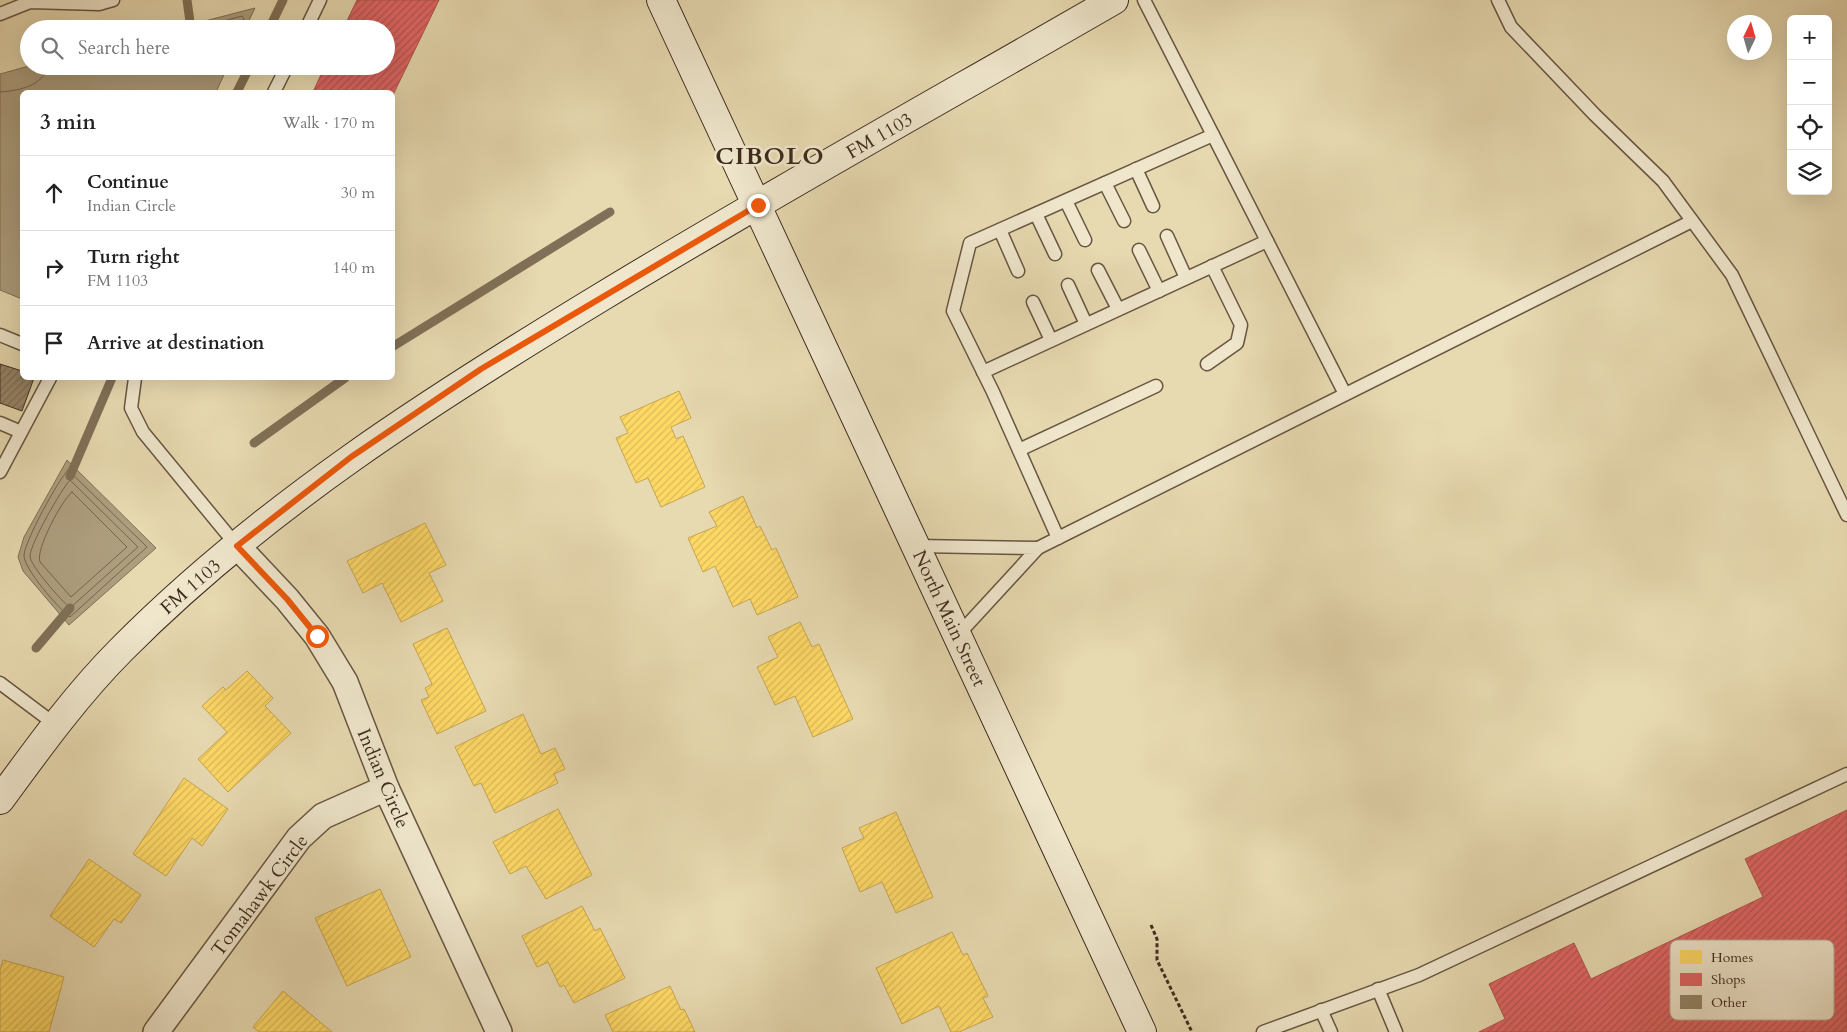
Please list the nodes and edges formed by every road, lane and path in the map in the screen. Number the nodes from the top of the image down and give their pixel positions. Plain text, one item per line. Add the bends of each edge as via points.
1 (113, 0) edge
2 (320, 0) edge
3 (661, 0) edge
4 (1114, 0) edge
5 (1144, 0) edge
6 (1498, 0) edge
7 (0, 14) edge
8 (310, 20) edge
9 (282, 75) edge
10 (275, 90) edge
11 (1213, 135) junction
12 (1136, 169) junction
13 (1105, 183) junction
14 (1066, 201) junction
15 (758, 205) junction
16 (1154, 206) dead end
17 (1036, 214) junction
18 (1124, 221) dead end
19 (1692, 221) junction
20 (1000, 230) junction
21 (1166, 236) dead end
22 (1085, 240) dead end
23 (1267, 241) junction
24 (1139, 250) dead end
25 (1055, 254) dead end
26 (1212, 266) junction
27 (1098, 270) dead end
28 (1018, 271) dead end
29 (1186, 278) junction
30 (1068, 285) dead end
31 (1159, 290) junction
32 (1033, 302) dead end
33 (1118, 309) junction
34 (1086, 324) junction
35 (0, 335) edge
36 (1051, 340) junction
37 (20, 343) edge
38 (1207, 364) dead end
39 (983, 372) junction
40 (49, 380) edge
41 (135, 380) edge
42 (1156, 386) dead end
43 (1345, 394) junction
44 (0, 423) edge
45 (22, 432) junction
46 (1019, 450) junction
47 (0, 472) edge
48 (1847, 515) edge
49 (1058, 538) junction
50 (237, 546) junction
51 (917, 546) junction
52 (1038, 548) junction
53 (958, 635) junction
54 (0, 683) edge
55 (56, 725) junction
56 (1847, 774) edge
57 (386, 788) junction
58 (0, 800) edge
59 (1151, 925) dead end
60 (1378, 990) junction
61 (1321, 1010) junction
62 (156, 1032) edge
63 (499, 1032) edge
64 (1142, 1032) edge
65 (1192, 1032) edge
66 (1263, 1032) edge
67 (1331, 1032) edge
68 (1396, 1032) edge

1 - 7 lane via 99,4 30,2
2 - 8 lane
3 - 15 main road, North Main Street
4 - 15 main road, FM 1103 / FM 1103
5 - 11 lane
6 - 19 lane via 1511,27 1663,181
9 - 10 lane
11 - 12 lane
11 - 23 lane
12 - 13 lane
12 - 16 lane
13 - 14 lane
13 - 18 lane
14 - 17 lane
14 - 22 lane
15 - 50 main road, FM 1103 / FM 1103 via 481,369 351,457
15 - 51 main road, North Main Street
17 - 20 lane
17 - 25 lane
19 - 43 lane
19 - 48 lane via 1732,276
20 - 28 lane
20 - 39 lane via 970,243 953,311
21 - 29 lane
23 - 26 lane
23 - 43 lane
24 - 31 lane
26 - 29 lane
26 - 38 lane via 1241,325 1237,343
27 - 33 lane
29 - 31 lane
30 - 34 lane
31 - 33 lane
32 - 36 lane
33 - 34 lane
34 - 36 lane
35 - 37 lane
36 - 39 lane
39 - 46 lane
40 - 45 lane
41 - 50 lane via 131,408 144,432
42 - 46 lane
43 - 49 lane
44 - 45 lane
45 - 47 lane
46 - 49 lane
49 - 52 lane
50 - 55 main road, FM 1103 / FM 1103 via 183,589 119,651
50 - 57 street, Indian Circle via 317,636 345,682
51 - 52 lane
51 - 53 main road, North Main Street
52 - 53 lane
53 - 64 main road, North Main Street
54 - 55 lane
55 - 58 main road, FM 1103 / FM 1103
56 - 60 lane via 1419,975
57 - 62 street, Tomahawk Circle via 323,816 299,838
57 - 63 street, Indian Circle
59 - 65 path via 1157,939 1157,960
60 - 61 lane
60 - 68 lane
61 - 66 lane
61 - 67 lane

